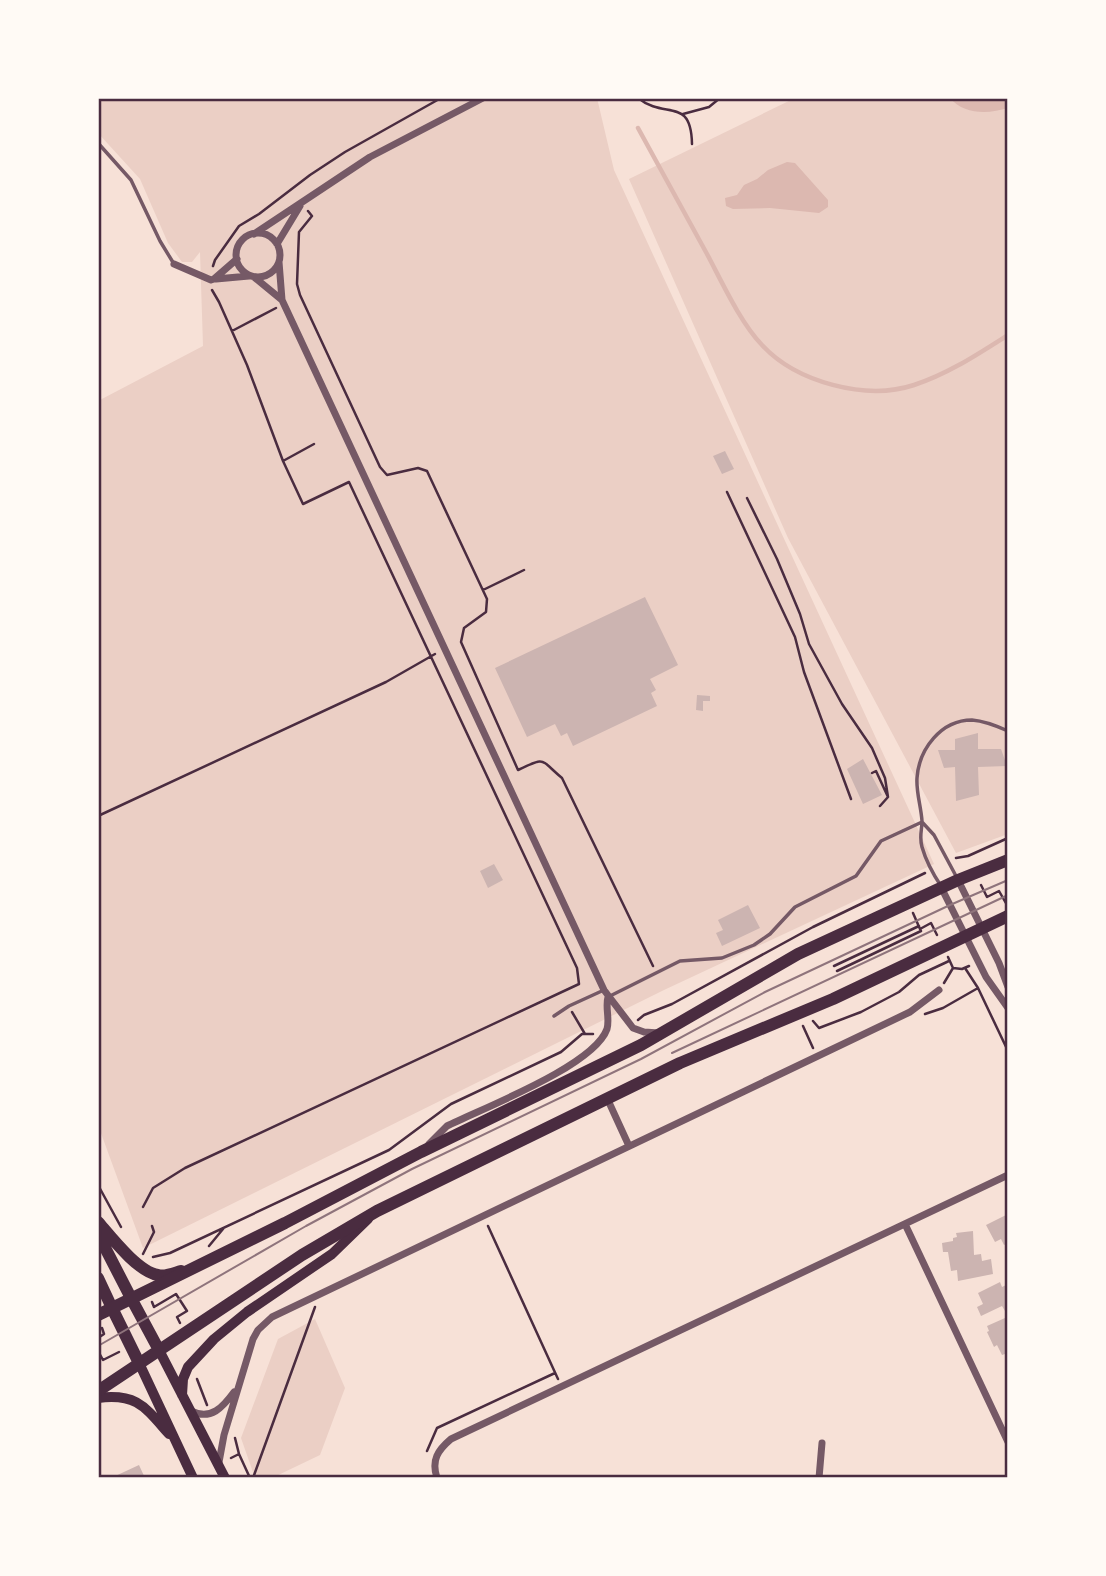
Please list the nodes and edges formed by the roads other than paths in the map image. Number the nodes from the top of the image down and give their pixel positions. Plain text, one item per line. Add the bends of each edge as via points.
1 (482, 98) edge
2 (98, 143) edge
3 (302, 202) junction
4 (254, 234) junction
5 (277, 244) junction
6 (237, 259) junction
7 (279, 262) junction
8 (174, 264) joint
9 (252, 276) junction
10 (214, 279) junction
11 (283, 302) junction
12 (1008, 731) edge
13 (922, 822) junction
14 (1008, 860) edge
15 (958, 880) junction
16 (941, 887) junction
17 (1008, 916) edge
18 (982, 929) junction
19 (966, 936) junction
20 (1008, 987) edge
21 (939, 990) road end
22 (606, 993) junction
23 (1008, 1008) edge
24 (554, 1016) dead end
25 (665, 1032) junction
26 (607, 1098) junction
27 (629, 1146) junction
28 (421, 1152) junction
29 (1008, 1175) edge
30 (377, 1211) junction
31 (98, 1222) edge
32 (905, 1224) junction
33 (98, 1234) edge
34 (188, 1269) junction
35 (98, 1278) edge
36 (131, 1298) junction
37 (112, 1308) junction
38 (98, 1315) edge
39 (160, 1352) junction
40 (140, 1365) junction
41 (238, 1385) junction
42 (98, 1391) edge
43 (182, 1395) junction
44 (98, 1398) edge
45 (191, 1411) junction
46 (1008, 1442) edge
47 (822, 1443) dead end
48 (177, 1444) junction
49 (219, 1466) junction
50 (193, 1478) edge
51 (225, 1478) edge
52 (437, 1478) edge
53 (819, 1478) edge

1 - 3 street via 370,157
2 - 8 lane via 131,180
3 - 4 street
3 - 5 street
4 - 5 street via 270,237
4 - 6 street via 239,245
5 - 7 street
6 - 9 street via 241,269
6 - 10 street
7 - 9 street via 268,275
7 - 11 street
8 - 10 street
9 - 10 street
9 - 11 street
11 - 22 street
12 - 13 lane via 984,722 960,722 940,731 921,758 917,775
13 - 15 lane
13 - 16 lane via 919,836
13 - 22 lane via 884,839 856,876 795,907 754,945 719,959 684,960
14 - 15 main road
15 - 16 main road
15 - 18 street
16 - 19 street
16 - 25 main road via 799,954
17 - 18 main road
18 - 19 main road
18 - 20 street
19 - 23 street
19 - 26 main road
21 - 27 street via 911,1013
22 - 24 lane
22 - 25 street via 638,1031
22 - 28 street via 608,1027 573,1065 447,1126
25 - 28 main road
26 - 27 street
26 - 30 main road
27 - 41 street via 282,1311 258,1329
28 - 34 main road
29 - 32 street
30 - 39 main road via 302,1255
30 - 43 main road via 332,1254 214,1339 188,1367
31 - 34 main road via 138,1265 153,1273
32 - 46 street
32 - 52 street via 451,1438 438,1450
33 - 36 main road
34 - 36 main road
35 - 37 main road
36 - 37 main road
36 - 39 main road
37 - 38 main road
37 - 40 main road
39 - 40 main road
39 - 43 main road
40 - 42 main road
40 - 48 main road
41 - 45 street via 222,1408 202,1415
41 - 49 street
43 - 45 main road
44 - 48 main road via 123,1397 144,1405
45 - 49 main road
47 - 53 street
48 - 50 main road
49 - 51 main road

